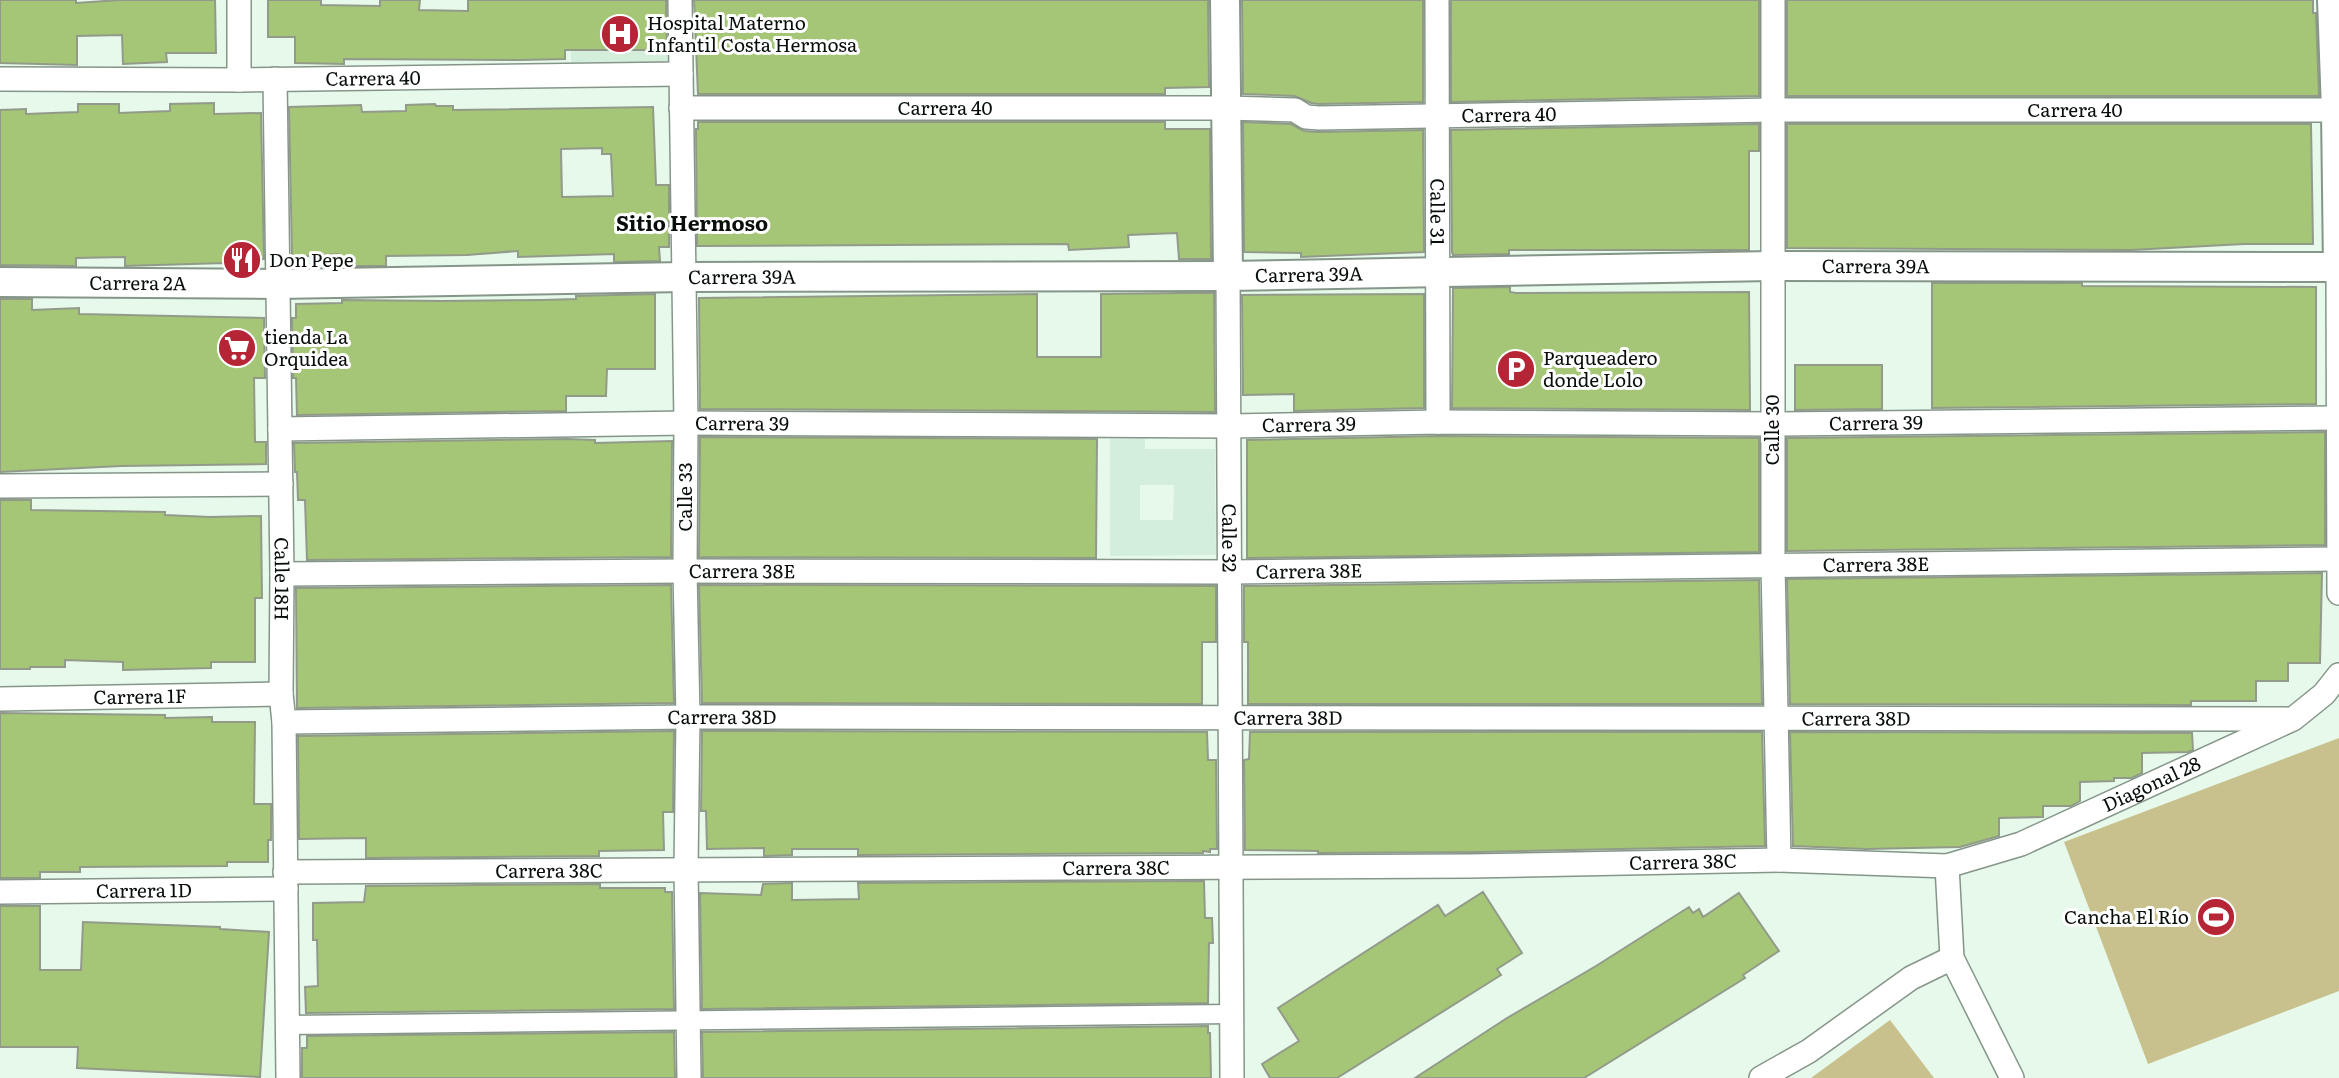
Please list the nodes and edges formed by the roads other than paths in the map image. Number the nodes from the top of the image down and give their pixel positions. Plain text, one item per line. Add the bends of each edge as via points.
1 (239, 0) edge
2 (680, 0) edge
3 (1225, 0) edge
4 (1437, 0) edge
5 (1773, 0) edge
6 (2332, 0) edge
7 (681, 74) junction
8 (0, 79) edge
9 (275, 79) junction
10 (239, 80) junction
11 (681, 108) junction
12 (1226, 108) junction
13 (1773, 110) junction
14 (2338, 110) edge
15 (1436, 117) junction
16 (1772, 266) junction
17 (2339, 267) edge
18 (1437, 272) junction
19 (684, 276) junction
20 (1228, 276) junction
21 (0, 282) edge
22 (278, 284) junction
23 (2338, 418) edge
24 (1438, 422) junction
25 (685, 423) junction
26 (1772, 424) junction
27 (1230, 426) junction
28 (280, 429) junction
29 (281, 484) junction
30 (0, 486) edge
31 (2338, 558) edge
32 (1773, 565) junction
33 (685, 571) junction
34 (1230, 572) junction
35 (282, 574) junction
36 (2339, 593) edge
37 (2339, 676) edge
38 (281, 694) junction
39 (0, 699) edge
40 (688, 717) junction
41 (1230, 717) junction
42 (1776, 719) junction
43 (2293, 719) junction
44 (284, 722) junction
45 (1779, 860) junction
46 (1232, 866) junction
47 (1947, 866) junction
48 (687, 868) junction
49 (286, 880) junction
50 (0, 891) edge
51 (1952, 958) junction
52 (1230, 1014) junction
53 (690, 1021) junction
54 (288, 1025) junction
55 (288, 1078) edge
56 (690, 1078) edge
57 (1232, 1078) edge
58 (1760, 1078) edge
59 (2012, 1078) edge

1 - 10 street
2 - 7 street, Calle 33
3 - 12 street, Calle 32
4 - 15 street, Calle 31
5 - 13 street, Calle 30
6 - 14 street
7 - 9 street, Carrera 40
7 - 11 street, Calle 33
8 - 10 street, Carrera 40
9 - 10 street, Carrera 40
9 - 22 street, Calle 18H
11 - 12 street, Carrera 40
11 - 19 street, Calle 33
12 - 15 street, Carrera 40 via 1294,110 1319,118
12 - 20 street, Calle 32
13 - 14 street, Carrera 40
13 - 15 street, Carrera 40
13 - 16 street, Calle 30
14 - 17 street
15 - 18 street, Calle 31
16 - 17 street, Carrera 39A
16 - 18 street, Carrera 39A
16 - 26 street, Calle 30
17 - 23 street
18 - 20 street, Carrera 39A
18 - 24 street, Calle 31
19 - 20 street, Carrera 39A
19 - 22 street, Carrera 39A
19 - 25 street, Calle 33
20 - 27 street, Calle 32
21 - 22 street, Carrera 2A
22 - 28 street, Calle 18H
23 - 26 street, Carrera 39
23 - 31 street
24 - 26 street, Carrera 39
24 - 27 street, Carrera 39
25 - 27 street, Carrera 39
25 - 28 street, Carrera 39
25 - 33 street, Calle 33
26 - 32 street, Calle 30
27 - 34 street, Calle 32
28 - 29 street, Calle 18H
29 - 30 street
29 - 35 street, Calle 18H
31 - 32 street, Carrera 38E
31 - 36 street
32 - 34 street, Carrera 38E
32 - 42 street, Calle 30
33 - 34 street, Carrera 38E
33 - 35 street, Carrera 38E
33 - 40 street, Calle 33
34 - 41 street, Calle 32
35 - 38 street, Calle 18H
37 - 43 street, Diagonal 28
38 - 39 street, Carrera 1F
38 - 44 street, Calle 18H
40 - 41 street, Carrera 38D
40 - 44 street, Carrera 38D
40 - 48 street, Calle 33
41 - 42 street, Carrera 38D
41 - 46 street, Calle 32
42 - 43 street, Carrera 38D
42 - 45 street, Calle 30
43 - 47 street, Diagonal 28 via 2021,844
44 - 49 street, Calle 18H
45 - 46 street, Carrera 38C
45 - 47 street, Carrera 38C
46 - 48 street, Carrera 38C
46 - 52 street, Calle 32
47 - 51 street
48 - 49 street, Carrera 38C
48 - 53 street, Calle 33
49 - 50 street, Carrera 1D
49 - 54 street, Calle 18H
51 - 58 street via 1917,974 1809,1051
51 - 59 street
52 - 53 street
52 - 57 street, Calle 32
53 - 54 street
53 - 56 street, Calle 33
54 - 55 street, Calle 18H

